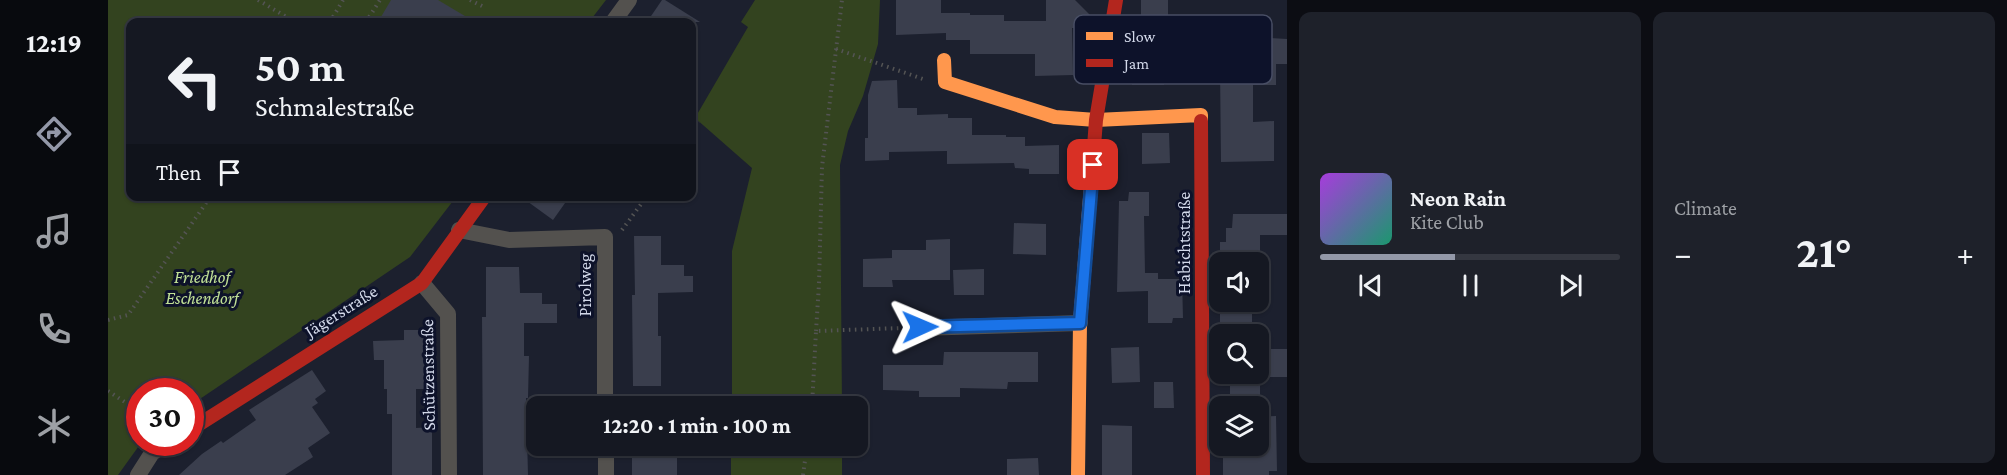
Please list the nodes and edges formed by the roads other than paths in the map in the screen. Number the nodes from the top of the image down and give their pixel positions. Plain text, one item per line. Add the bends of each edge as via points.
1 (629, 0) edge
2 (1116, 0) edge
3 (1114, 15) edge
4 (616, 18) edge
5 (944, 60) dead end
6 (1102, 84) edge
7 (1096, 120) junction
8 (481, 201) edge
9 (459, 230) junction
10 (422, 284) junction
11 (1080, 323) junction
12 (920, 327) road end
13 (605, 396) edge
14 (204, 420) edge
15 (151, 456) edge
16 (606, 456) edge
17 (138, 475) edge
18 (449, 475) edge
19 (606, 475) edge
20 (1078, 475) edge
21 (1203, 475) edge

1 - 4 street
2 - 3 street
5 - 7 street via 945,82 1055,117
6 - 7 street
7 - 11 street
7 - 21 street, Habichtstraße via 1201,115
8 - 9 street, Jägerstraße
9 - 10 street, Jägerstraße
9 - 13 street, Pirolweg via 509,240 605,237
10 - 14 street, Jägerstraße
10 - 18 street, Schützenstraße via 448,314
11 - 12 street
11 - 20 street
15 - 17 street
16 - 19 street

